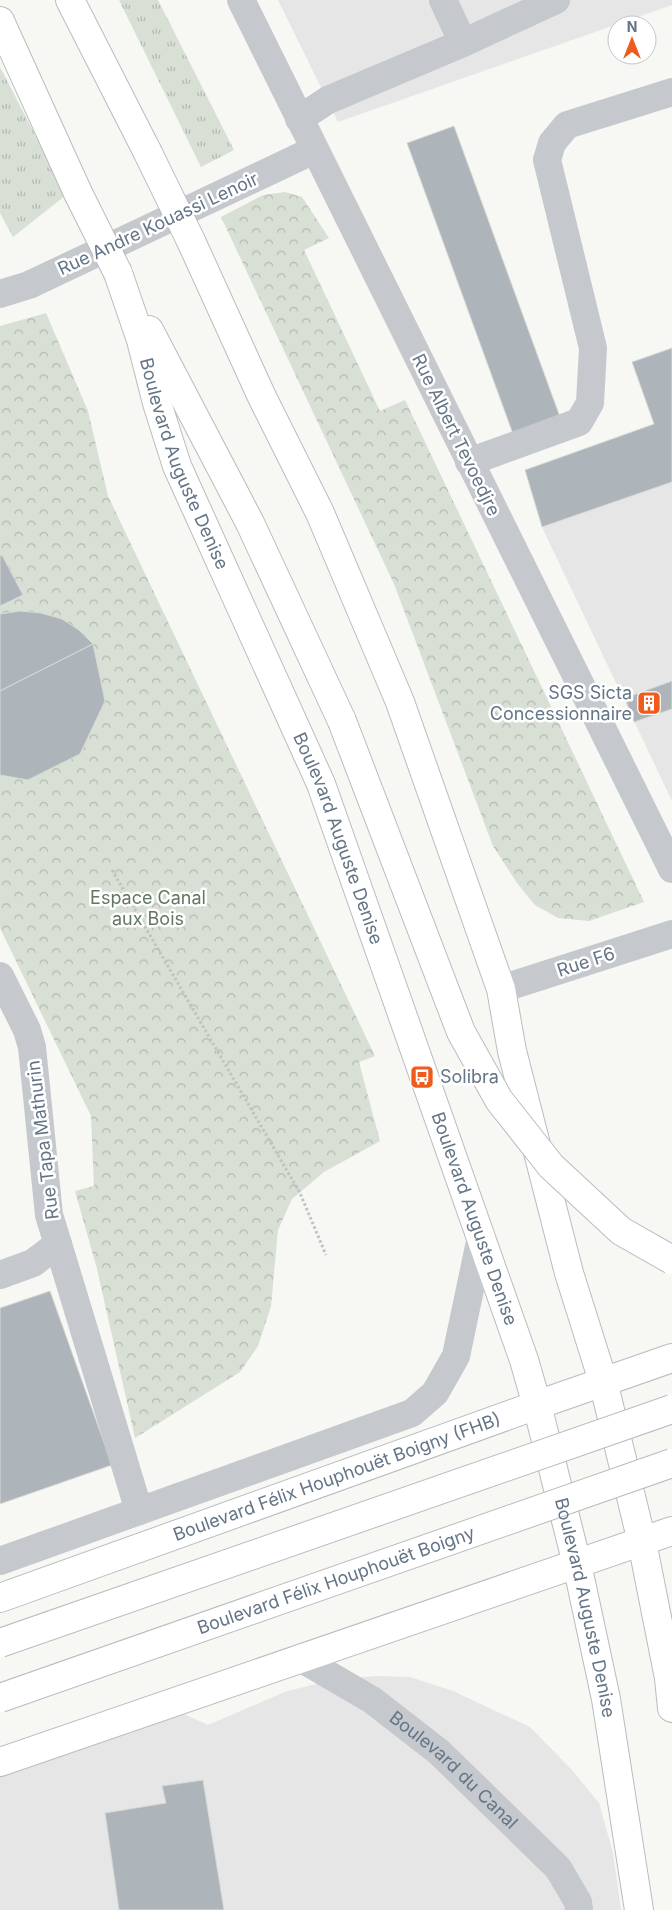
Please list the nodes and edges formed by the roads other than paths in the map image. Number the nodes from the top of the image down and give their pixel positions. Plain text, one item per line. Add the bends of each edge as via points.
1 (70, 0) edge
2 (242, 0) edge
3 (443, 0) edge
4 (556, 0) edge
5 (0, 21) edge
6 (463, 44) junction
7 (672, 92) edge
8 (299, 119) junction
9 (314, 150) junction
10 (118, 273) junction
11 (0, 294) edge
12 (469, 462) junction
13 (672, 869) edge
14 (672, 934) edge
15 (0, 976) edge
16 (501, 989) junction
17 (481, 1237) junction
18 (58, 1244) junction
19 (672, 1260) edge
20 (0, 1275) edge
21 (672, 1358) edge
22 (603, 1381) junction
23 (537, 1405) junction
24 (672, 1409) edge
25 (672, 1463) edge
26 (139, 1511) junction
27 (672, 1531) edge
28 (642, 1542) junction
29 (0, 1561) edge
30 (577, 1564) junction
31 (0, 1598) edge
32 (0, 1643) edge
33 (300, 1658) junction
34 (0, 1698) edge
35 (672, 1708) edge
36 (0, 1762) edge
37 (579, 1910) edge
38 (640, 1910) edge

1 - 16 main road, bridge via 191,241 262,397 320,512 396,693
2 - 8 street, Rue Albert Tevoedjre
3 - 6 street
4 - 6 street
5 - 10 main road, Boulevard Auguste Denise, bridge
6 - 8 street via 328,100
7 - 12 street via 567,124 552,143 547,160 593,348 590,403 579,422
8 - 9 street, Rue Albert Tevoedjre
9 - 11 street, Rue Andre Kouassi Lenoir via 29,285
9 - 12 street, Rue Albert Tevoedjre
10 - 17 main road, Boulevard Auguste Denise via 177,466 322,784
10 - 19 main road, Boulevard Auguste Denise, bridge via 250,523 342,721 461,1032 499,1100 558,1173 621,1231
12 - 13 street, Rue Albert Tevoedjre
14 - 16 street, Rue F6
15 - 18 street, Rue Tapa Mathurin via 32,1047 49,1215
16 - 22 main road via 512,1052 569,1273
17 - 23 main road, Boulevard Auguste Denise
17 - 26 street, Boulevard Félix Houphouët Boigny (FHB) via 456,1356 435,1393 412,1413
18 - 20 street, Rue Tapa Mathurin via 33,1263
18 - 26 street
21 - 22 main road, Boulevard Félix Houphouët Boigny (FHB)
22 - 23 main road, Boulevard Félix Houphouët Boigny (FHB)
22 - 28 main road
23 - 30 main road, Boulevard Auguste Denise
23 - 31 main road, Boulevard Félix Houphouët Boigny (FHB)
24 - 32 main road, bridge
25 - 34 main road, Boulevard Félix Houphouët Boigny, bridge
26 - 29 street, Boulevard Félix Houphouët Boigny (FHB)
27 - 28 main road
28 - 30 main road
28 - 35 main road
30 - 33 main road
30 - 38 main road, Boulevard Auguste Denise via 606,1699
33 - 36 main road
33 - 37 street, Boulevard du Canal via 372,1700 439,1752 558,1868 578,1902

